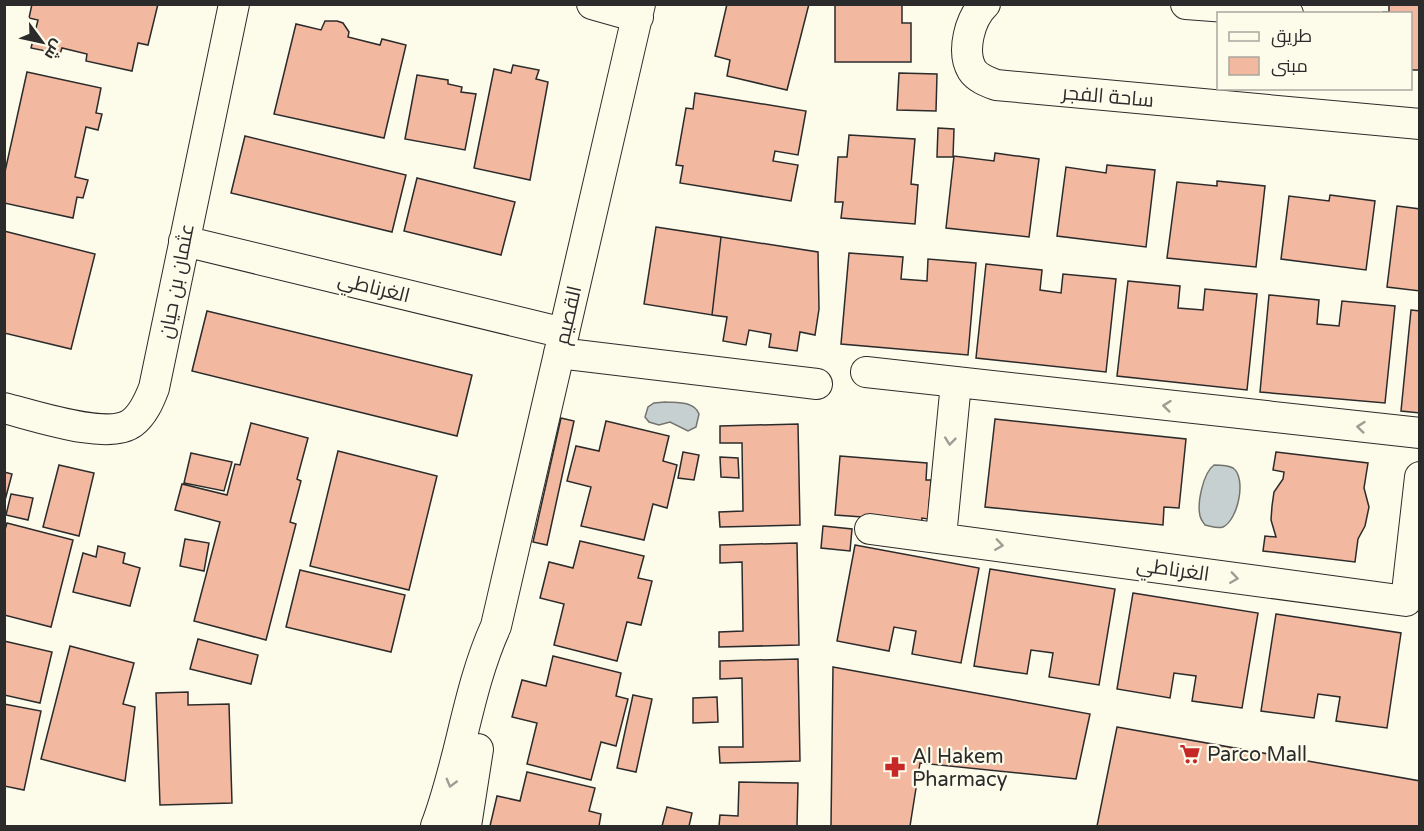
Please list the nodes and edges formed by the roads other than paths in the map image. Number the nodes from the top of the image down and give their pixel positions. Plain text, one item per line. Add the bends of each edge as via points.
1 (234, 4) edge
2 (591, 4) edge
3 (985, 4) edge
4 (1186, 4) edge
5 (639, 10) edge
6 (1283, 12) edge
7 (1321, 102) edge
8 (1419, 124) edge
9 (184, 241) junction
10 (561, 343) junction
11 (866, 372) dead end
12 (956, 383) junction
13 (817, 384) dead end
14 (4, 408) edge
15 (1419, 433) edge
16 (1419, 487) edge
17 (870, 529) dead end
18 (941, 537) junction
19 (1413, 603) edge
20 (496, 626) junction
21 (436, 826) edge
22 (466, 826) edge

1 - 9 street, عثمان بن حيان
2 - 5 street
3 - 7 street, ساحة الفجر via 966,44 972,69 996,86
4 - 6 street
5 - 10 street, القصيم
7 - 8 street, ساحة الفجر
9 - 10 street, الغرناطي
9 - 14 street, عثمان بن حيان via 154,388 147,406 131,424 112,430 90,429
10 - 13 street, الغرناطي
10 - 20 street, القصيم
11 - 12 street
15 -> 12 street
12 -> 18 street
16 - 19 street, الغرناطي
17 - 18 street, الغرناطي
18 -> 19 street, الغرناطي
20 -> 21 street, القصيم via 481,661 452,779
20 - 22 street, القصيم via 494,664

